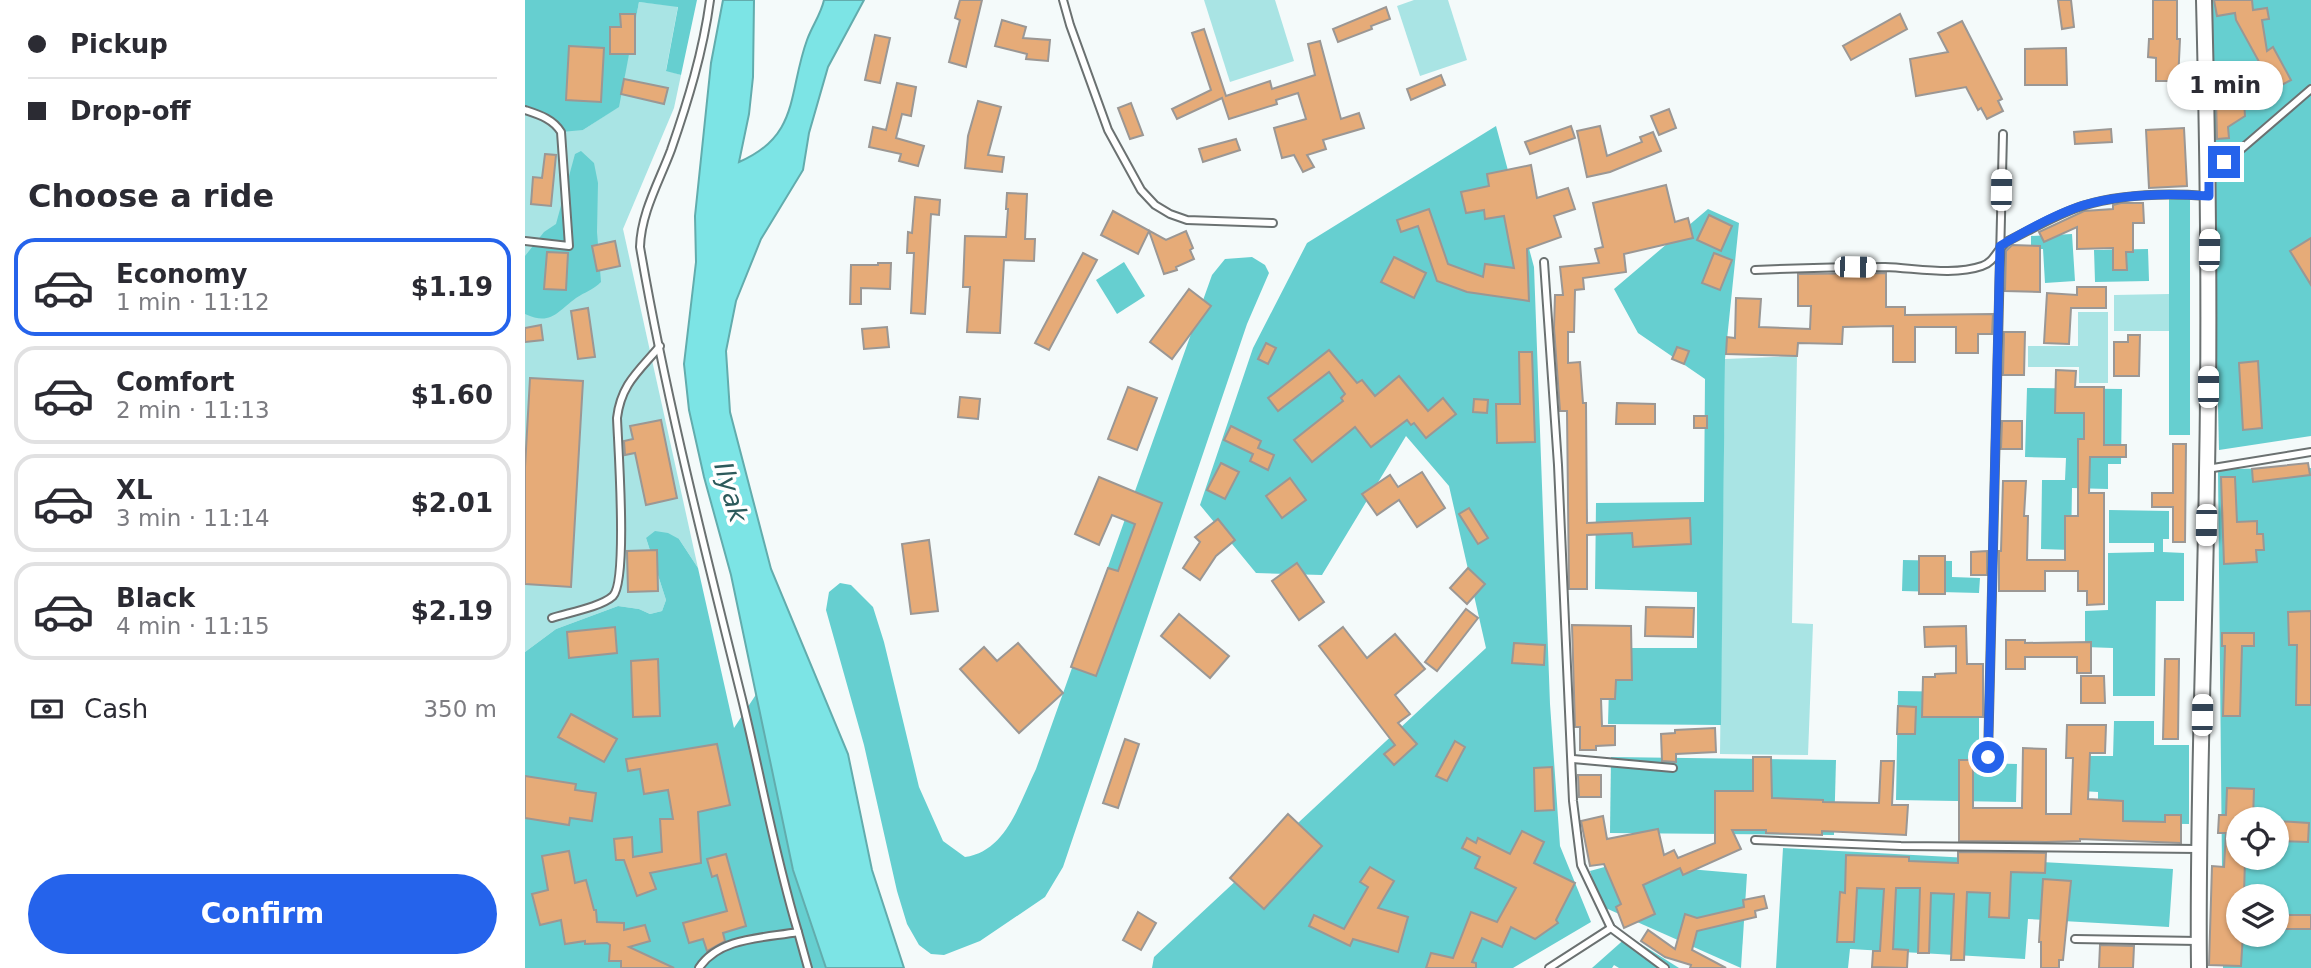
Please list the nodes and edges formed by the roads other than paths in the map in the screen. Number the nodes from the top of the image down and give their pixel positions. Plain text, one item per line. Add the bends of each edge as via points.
1 (710, 0) edge
2 (1063, 0) edge
3 (2204, 0) edge
4 (2311, 89) edge
5 (525, 110) edge
6 (2003, 134) dead end
7 (2209, 172) junction
8 (2209, 196) junction
9 (1273, 223) dead end
10 (525, 241) edge
11 (2000, 246) junction
12 (1544, 262) dead end
13 (1755, 270) dead end
14 (660, 346) junction
15 (2311, 452) edge
16 (2207, 469) junction
17 (551, 618) dead end
18 (1988, 757) dead end
19 (1573, 758) junction
20 (1673, 768) dead end
21 (1755, 840) dead end
22 (2198, 849) junction
23 (1611, 928) junction
24 (798, 932) junction
25 (2075, 939) dead end
26 (2199, 942) junction
27 (699, 968) edge
28 (808, 968) edge
29 (1549, 968) edge
30 (1664, 968) edge
31 (2199, 968) edge

1 - 14 lane via 688,99 641,233
2 - 9 lane via 1108,130 1141,190 1155,205 1187,220
3 - 7 street
4 - 7 lane
5 - 10 lane via 556,124 561,132 569,246
6 - 11 lane
7 - 8 street
8 - 11 lane via 2168,195 2084,205
8 - 16 street
11 - 13 lane via 1984,266 1958,270
11 - 18 lane
12 - 19 lane
14 - 17 lane via 624,389 619,403 618,588 606,601
14 - 24 lane via 780,873
15 - 16 lane
16 - 22 street
19 - 20 lane
19 - 23 lane via 1581,864
21 - 22 lane
22 - 26 street
23 - 29 lane
23 - 30 lane
24 - 27 lane via 719,948
24 - 28 lane
25 - 26 lane
26 - 31 street

